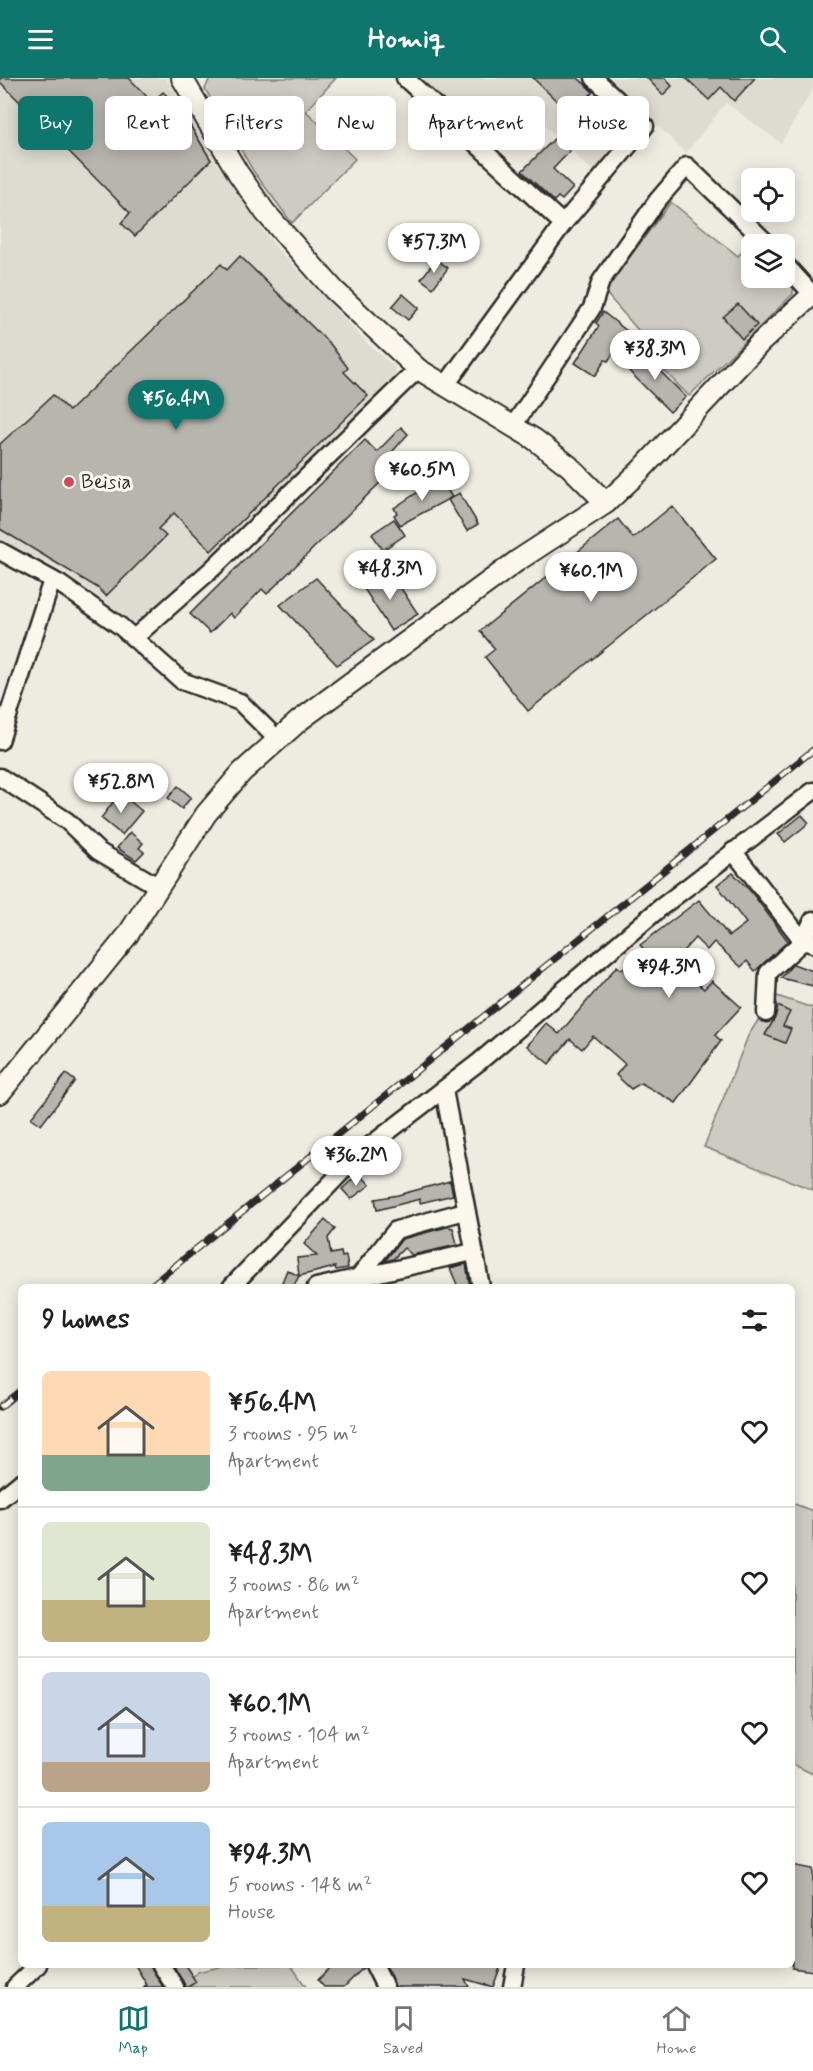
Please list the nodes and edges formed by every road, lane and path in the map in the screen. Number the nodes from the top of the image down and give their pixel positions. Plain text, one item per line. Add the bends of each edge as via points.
1 (405, 78) edge
2 (594, 78) edge
3 (189, 81) edge
4 (563, 224) junction
5 (758, 234) edge
6 (795, 275) edge
7 (812, 294) edge
8 (418, 369) junction
9 (445, 386) junction
10 (513, 426) junction
11 (606, 503) junction
12 (0, 551) edge
13 (52, 580) junction
14 (134, 638) junction
15 (277, 739) junction
16 (0, 741) edge
17 (0, 777) edge
18 (813, 791) edge
19 (733, 851) junction
20 (159, 887) junction
21 (813, 920) edge
22 (808, 942) edge
23 (766, 1013) dead end
24 (444, 1090) junction
25 (0, 1093) edge
26 (465, 1211) junction
27 (473, 1252) junction
28 (357, 1279) junction
29 (234, 1284) edge
30 (331, 1284) edge
31 (480, 1284) edge
32 (18, 1484) edge
33 (0, 1499) edge
34 (35, 1968) edge
35 (163, 1968) edge
36 (376, 1968) edge
37 (515, 1968) edge
38 (15, 1987) edge
39 (175, 1987) edge
40 (385, 1987) edge
41 (512, 1987) edge

1 - 4 street
2 - 4 street via 645,126
3 - 8 street via 265,212 334,290
4 - 9 street
5 - 10 street via 687,166 657,201 601,282 592,308
6 - 7 street
7 - 11 street
8 - 9 street
8 - 14 street
9 - 10 street
10 - 11 street via 569,466
11 - 15 street via 517,561
12 - 13 street
13 - 14 street
13 - 16 street
14 - 15 street via 182,681 240,702
15 - 20 street via 206,813
17 - 20 street via 67,822 98,851
18 - 19 street
19 - 22 street
19 - 24 street
20 - 25 street via 127,936
21 - 22 street
22 - 23 street via 768,973
24 - 26 street
24 - 29 street via 359,1154
26 - 27 street
26 - 28 street via 396,1230
27 - 28 street
27 - 31 street
28 - 30 street
32 - 33 street
34 - 38 street
35 - 39 street
36 - 40 street
37 - 41 street

